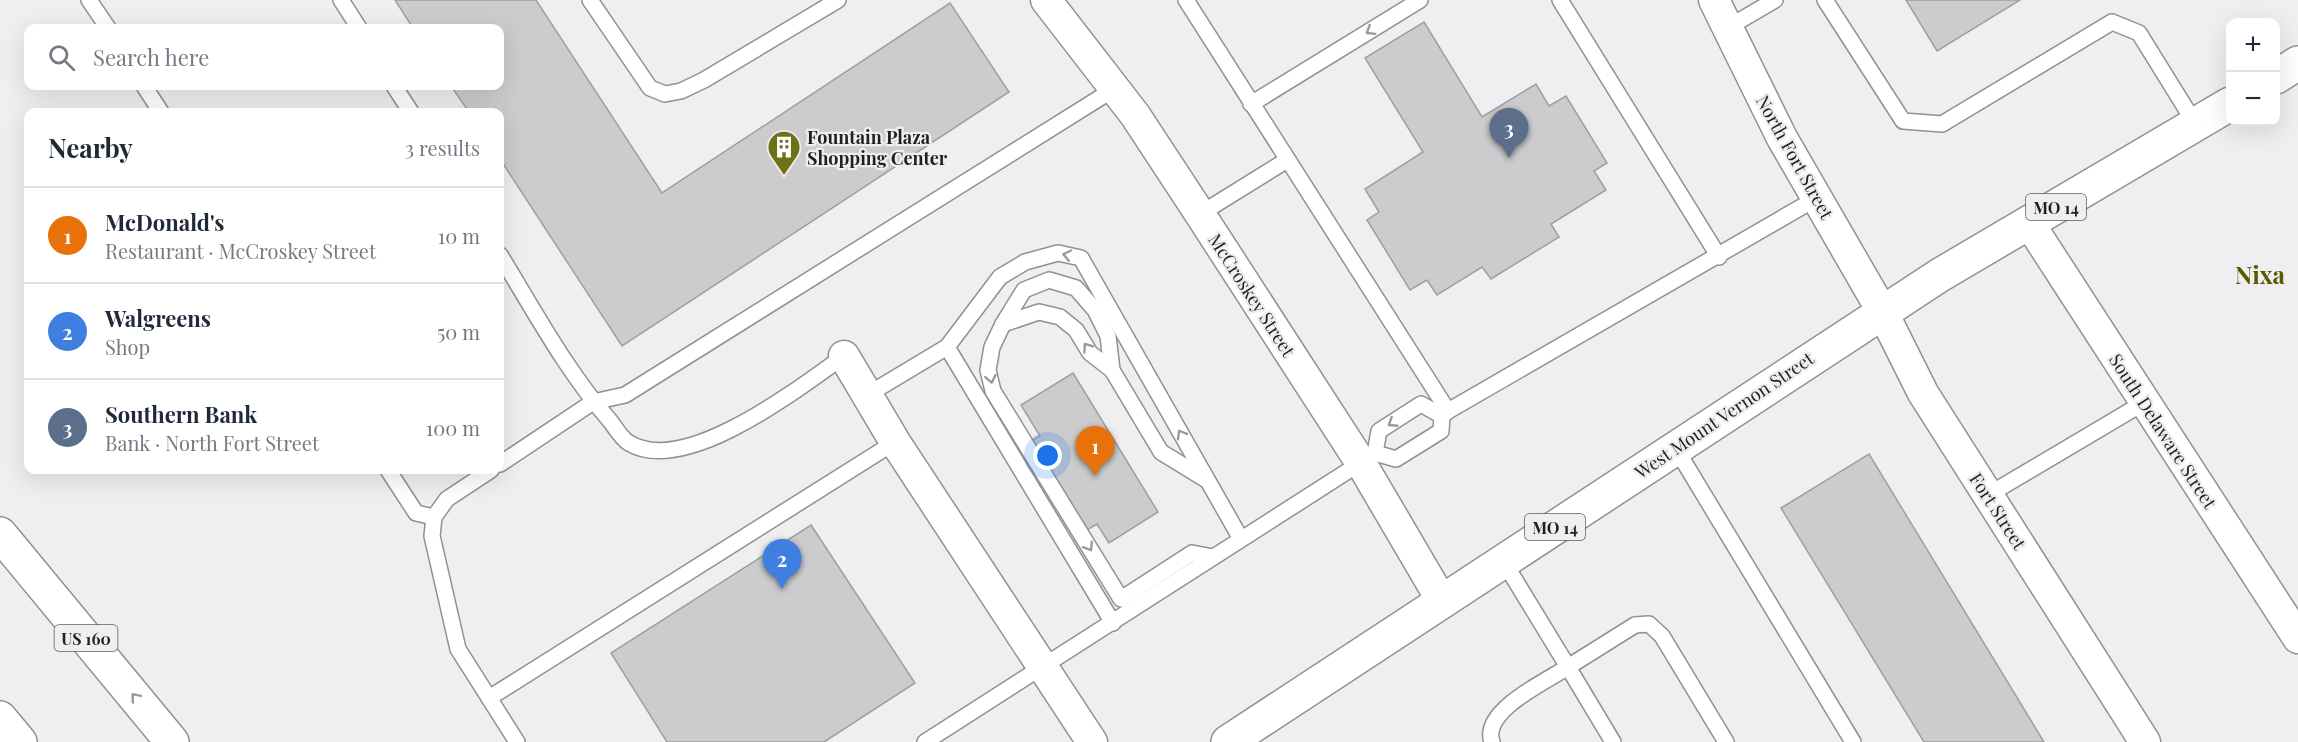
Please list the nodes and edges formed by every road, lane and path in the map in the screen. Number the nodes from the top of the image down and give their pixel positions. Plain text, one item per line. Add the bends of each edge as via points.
1 (90, 0) edge
2 (341, 0) edge
3 (590, 0) edge
4 (837, 0) edge
5 (1046, 0) edge
6 (1186, 0) edge
7 (1420, 0) edge
8 (1560, 0) edge
9 (1714, 0) edge
10 (1775, 0) edge
11 (1825, 0) edge
12 (105, 24) edge
13 (356, 24) edge
14 (1727, 28) junction
15 (2298, 63) edge
16 (2280, 74) edge
17 (1114, 89) junction
18 (147, 90) edge
19 (397, 90) edge
20 (1251, 104) junction
21 (2226, 106) edge
22 (158, 108) edge
23 (408, 108) edge
24 (2196, 125) junction
25 (1287, 160) junction
26 (1817, 198) junction
27 (1200, 214) junction
28 (2029, 223) junction
29 (1719, 257) junction
30 (504, 261) edge
31 (1882, 311) junction
32 (1003, 324) junction
33 (947, 346) junction
34 (844, 356) joint
35 (1112, 370) junction
36 (867, 395) junction
37 (593, 402) junction
38 (2145, 402) junction
39 (1445, 414) junction
40 (895, 442) junction
41 (1675, 447) junction
42 (1368, 458) junction
43 (504, 461) edge
44 (391, 474) edge
45 (485, 474) edge
46 (1207, 480) junction
47 (1988, 495) junction
48 (434, 517) junction
49 (0, 534) edge
50 (1241, 539) junction
51 (1213, 557) junction
52 (1504, 562) junction
53 (1442, 601) junction
54 (1113, 623) junction
55 (2298, 638) edge
56 (1568, 667) junction
57 (1044, 668) junction
58 (489, 698) junction
59 (0, 718) edge
60 (20, 742) edge
61 (172, 742) edge
62 (517, 742) edge
63 (925, 742) edge
64 (1092, 742) edge
65 (1228, 742) edge
66 (1492, 742) edge
67 (1613, 742) edge
68 (1726, 742) edge
69 (1854, 742) edge
70 (2145, 742) edge

1 - 12 lane
2 - 13 lane
3 - 4 lane via 650,88 665,94 704,80
5 - 17 street, McCroskey Street
6 - 20 lane
7 -> 20 lane
8 - 29 lane
9 - 14 street, North Fort Street
10 - 14 lane
11 - 24 lane via 1903,121 1942,124 2112,22 2139,33
14 - 26 street, North Fort Street
15 - 16 main road
17 - 27 street, McCroskey Street
17 - 37 lane via 625,395
18 - 22 lane
19 - 23 lane
20 - 25 lane
21 - 24 main road, West Mount Vernon Street / MO 14
24 - 28 main road, West Mount Vernon Street / MO 14
25 - 27 lane
25 - 39 lane
26 - 29 lane
26 - 31 street, North Fort Street
27 - 42 street, McCroskey Street
28 - 31 main road, West Mount Vernon Street / MO 14
28 - 38 street, South Delaware Street
29 - 39 lane
30 - 37 lane
31 - 41 main road, West Mount Vernon Street / MO 14
31 - 47 street, Fort Street via 1923,393
35 -> 32 lane via 1090,353 1076,330 1060,317 1039,312
32 - 35 lane via 1024,290 1049,280 1076,288 1095,310 1108,336
32 -> 51 lane via 992,347 988,370 993,391 1121,599 1192,553
33 - 36 lane
46 -> 33 lane via 1081,258 1058,253 1025,262 1000,277
33 - 54 lane
34 - 36 street
34 - 37 lane via 769,409 708,440 658,452 628,443
35 - 46 lane via 1161,452
36 - 40 street
37 - 43 lane
38 - 47 lane
38 - 55 street, South Delaware Street
39 - 42 lane via 1441,431 1396,459
39 -> 42 lane via 1421,404 1380,431
40 - 57 street
40 - 58 lane
41 - 52 main road, West Mount Vernon Street / MO 14
41 - 69 lane
42 - 50 lane
42 - 53 street, McCroskey Street
44 - 48 lane via 416,513
45 - 48 lane via 447,499
46 - 50 lane
47 - 70 street, Fort Street
48 - 58 lane via 432,536 458,649
61 -> 49 main road, US 160
50 - 51 lane
51 - 54 lane
52 - 53 main road, West Mount Vernon Street / MO 14
52 - 56 lane
53 - 65 main road, West Mount Vernon Street / MO 14
54 - 57 lane
56 - 66 lane via 1500,712 1491,724
56 - 67 lane
56 - 68 lane via 1635,625 1648,624 1662,636
57 - 63 lane
57 - 64 street
58 - 62 lane
59 - 60 main road

